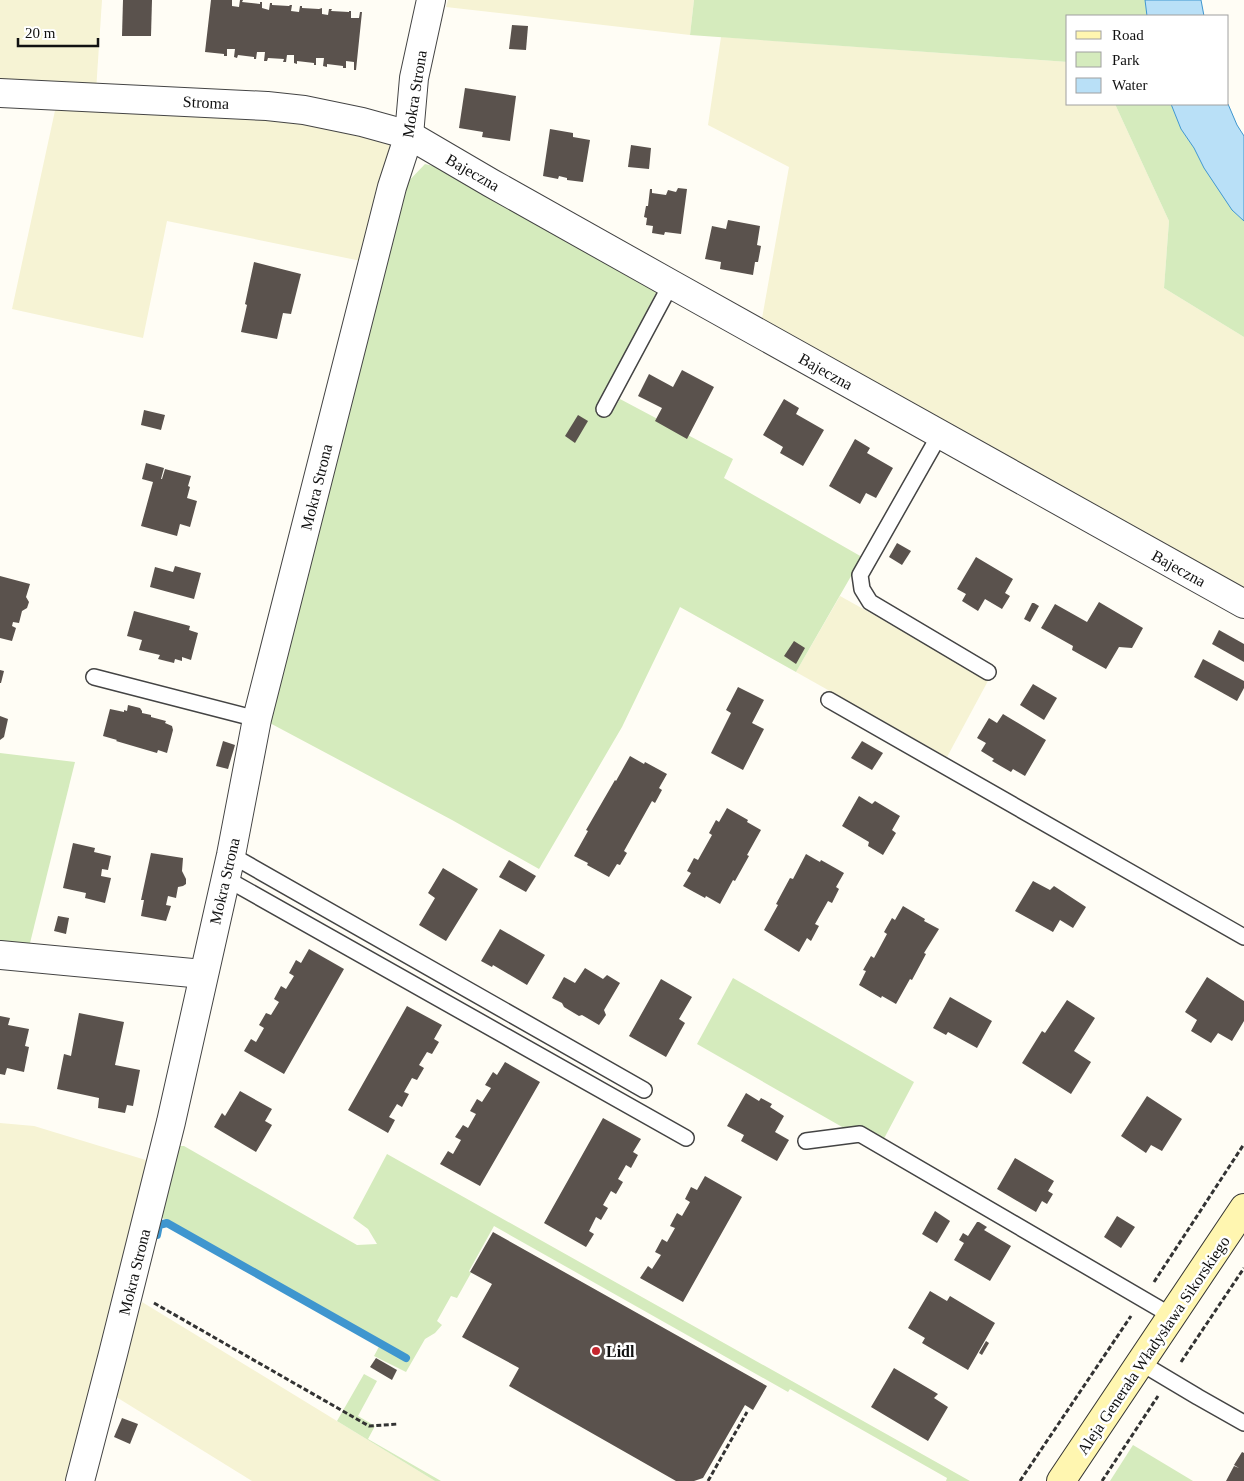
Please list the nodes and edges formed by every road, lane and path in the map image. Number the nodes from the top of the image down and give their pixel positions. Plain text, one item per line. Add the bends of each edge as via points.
1 (431, 0) edge
2 (0, 93) edge
3 (409, 135) junction
4 (671, 284) junction
5 (604, 409) dead end
6 (940, 434) junction
7 (1244, 604) edge
8 (988, 672) dead end
9 (94, 677) dead end
10 (829, 700) dead end
11 (258, 719) junction
12 (228, 866) junction
13 (1244, 937) edge
14 (0, 955) edge
15 (203, 974) junction
16 (644, 1090) dead end
17 (686, 1138) dead end
18 (806, 1141) dead end
19 (1244, 1208) edge
20 (1244, 1268) edge
21 (130, 1289) junction
22 (1172, 1316) junction
23 (1141, 1363) junction
24 (1169, 1380) junction
25 (748, 1412) dead end
26 (1244, 1423) edge
27 (398, 1424) dead end
28 (80, 1481) edge
29 (708, 1481) edge
30 (1061, 1481) edge
31 (1102, 1481) edge

1 - 3 street, Mokra Strona via 414,78
2 - 3 street, Stroma via 267,106 304,110
3 - 4 street, Bajeczna
3 - 11 street, Mokra Strona via 392,187
4 - 5 lane
4 - 6 street, Bajeczna
6 - 7 street, Bajeczna
6 - 8 lane via 860,575 862,589 870,602
9 - 11 lane
10 - 13 lane
11 - 12 street, Mokra Strona
12 - 15 street, Mokra Strona
12 - 16 lane
12 - 17 lane
14 - 15 street
15 - 21 street, Mokra Strona
18 - 22 lane via 860,1134
19 - 22 main road, Aleja Generała Władysława Sikorskiego
20 - 24 path
21 - 27 path via 369,1426
21 - 28 street, Mokra Strona
22 - 23 main road, Aleja Generała Władysława Sikorskiego
23 - 24 lane
23 - 30 main road, Aleja Generała Władysława Sikorskiego
24 - 26 lane
24 - 31 path
25 - 29 path

